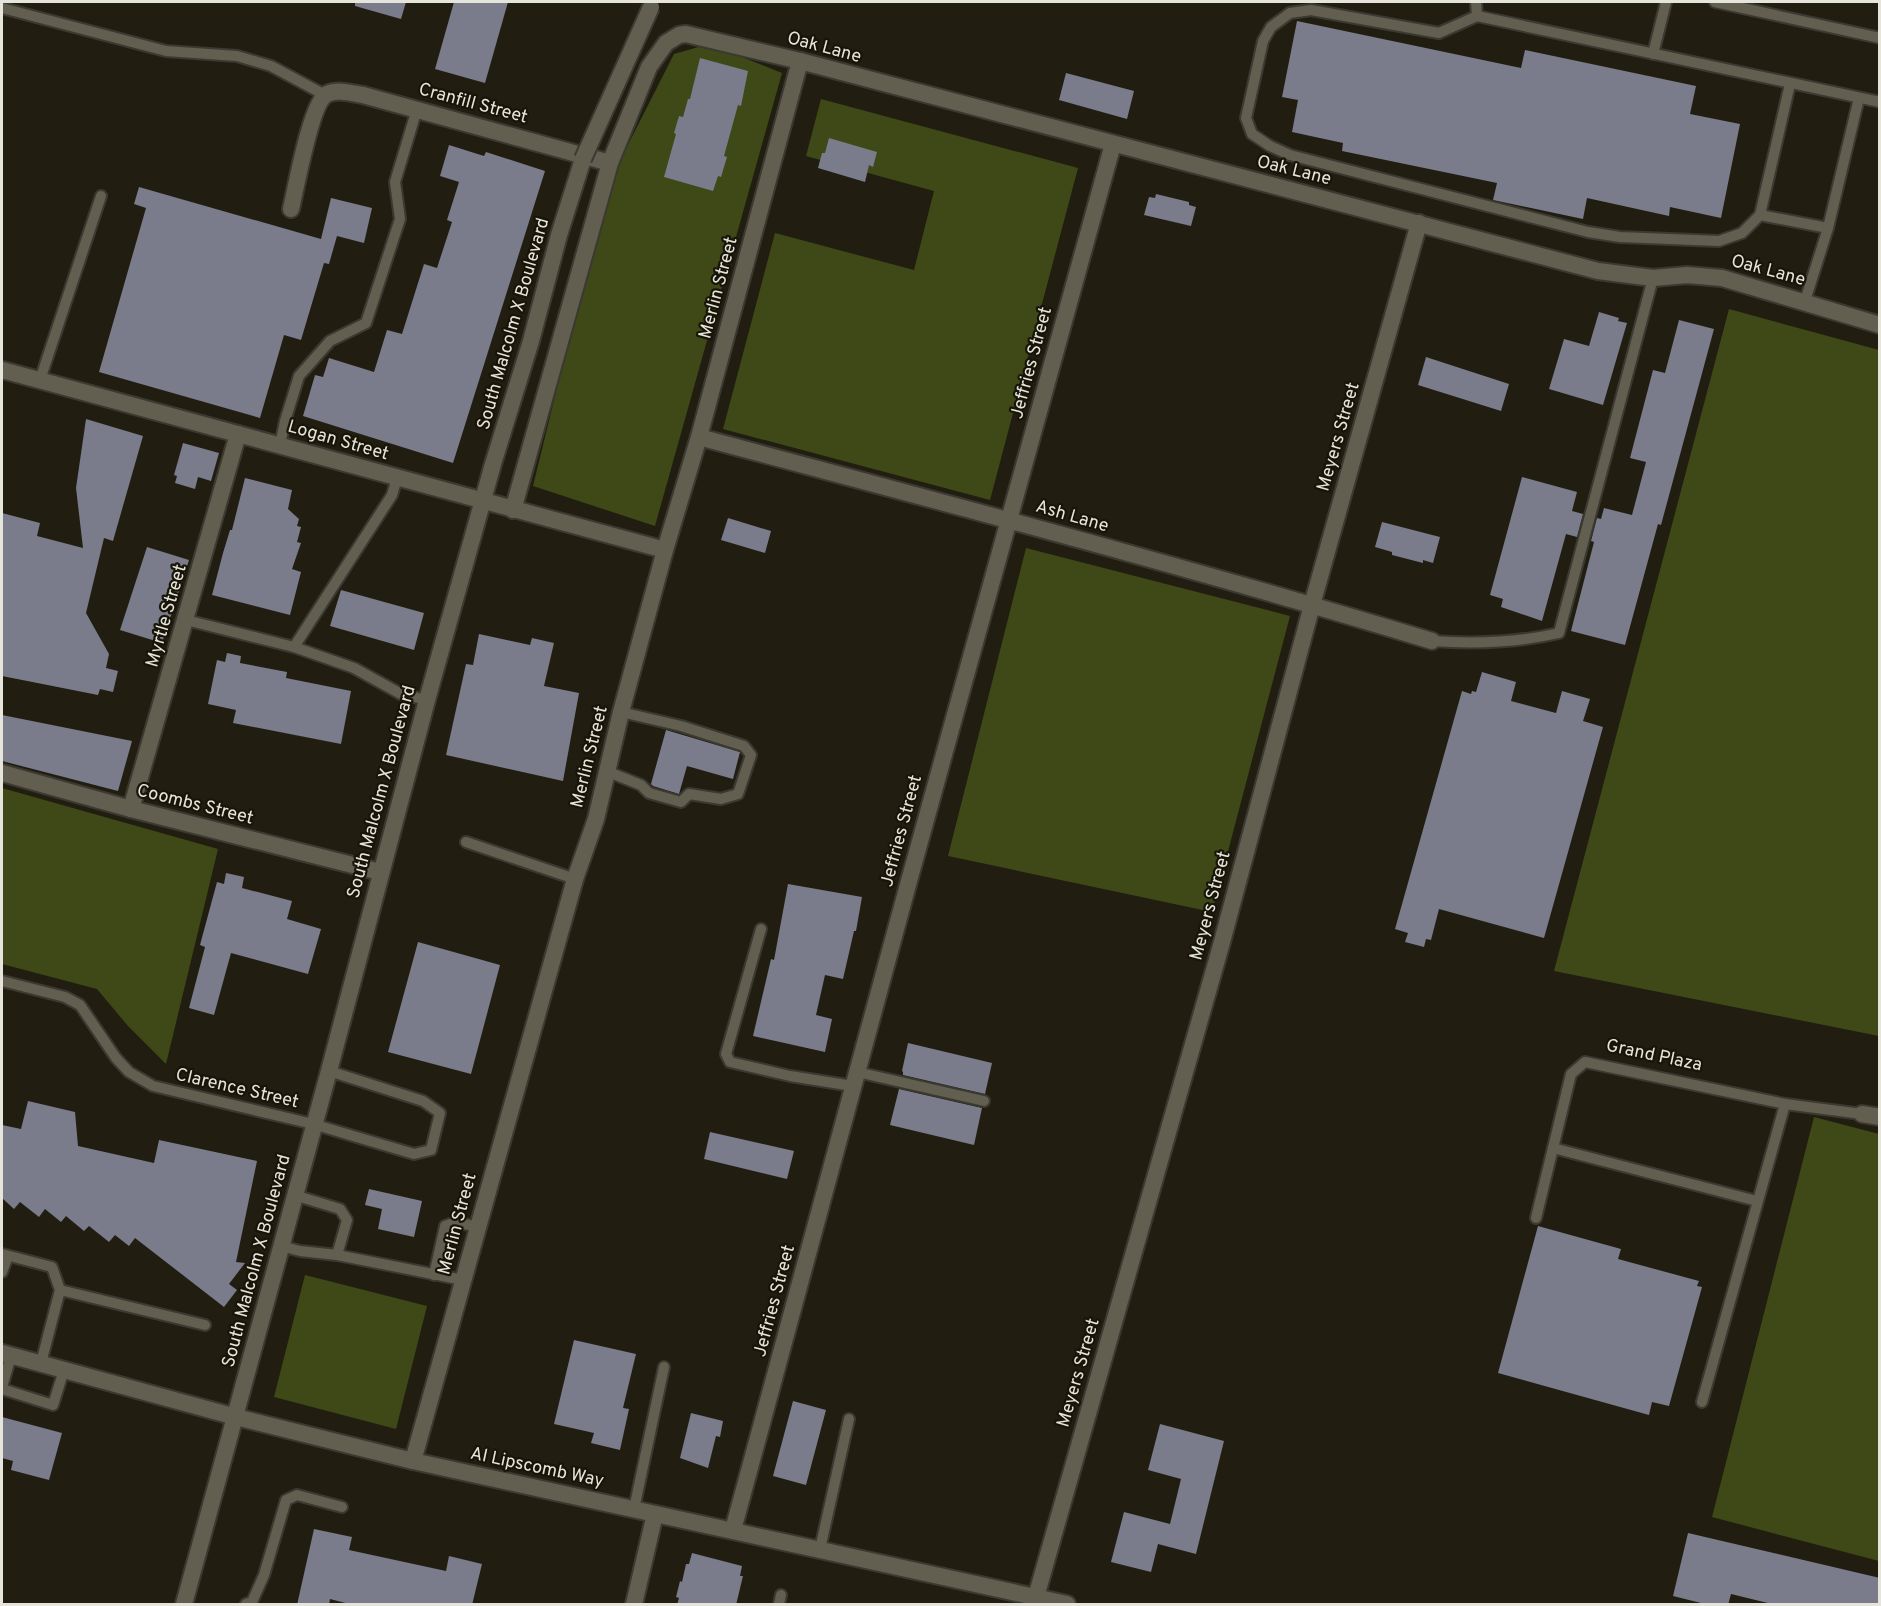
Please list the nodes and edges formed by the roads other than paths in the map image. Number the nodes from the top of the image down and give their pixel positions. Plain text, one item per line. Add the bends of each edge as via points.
1 (654, 2) edge
2 (1476, 2) edge
3 (1666, 2) edge
4 (1715, 2) edge
5 (2, 8) edge
6 (1477, 16) junction
7 (1880, 38) edge
8 (1653, 54) junction
9 (800, 61) junction
10 (1790, 84) junction
11 (325, 95) junction
12 (1859, 98) junction
13 (1880, 102) edge
14 (417, 109) junction
15 (1113, 144) junction
16 (610, 163) junction
17 (101, 196) dead end
18 (291, 209) dead end
19 (1760, 215) junction
20 (1419, 223) junction
21 (1828, 228) junction
22 (1653, 278) junction
23 (1805, 301) junction
24 (1880, 325) edge
25 (2, 370) edge
26 (40, 380) junction
27 (238, 434) junction
28 (699, 437) junction
29 (280, 445) junction
30 (397, 478) junction
31 (483, 502) junction
32 (513, 510) junction
33 (1009, 520) junction
34 (665, 550) junction
35 (1312, 605) junction
36 (186, 620) junction
37 (1432, 641) joint
38 (294, 647) junction
39 (426, 700) junction
40 (621, 712) junction
41 (606, 771) junction
42 (2, 773) edge
43 (131, 808) junction
44 (466, 842) dead end
45 (380, 872) junction
46 (575, 879) junction
47 (761, 929) dead end
48 (2, 981) edge
49 (329, 1071) junction
50 (855, 1079) junction
51 (984, 1101) dead end
52 (1785, 1104) junction
53 (1862, 1114) joint
54 (1880, 1118) edge
55 (313, 1124) junction
56 (1553, 1148) junction
57 (294, 1195) junction
58 (1757, 1201) junction
59 (1536, 1218) dead end
60 (478, 1227) junction
61 (281, 1246) junction
62 (4, 1255) edge
63 (337, 1255) junction
64 (2, 1272) edge
65 (434, 1275) junction
66 (463, 1280) junction
67 (60, 1290) junction
68 (205, 1325) dead end
69 (6, 1355) edge
70 (41, 1363) junction
71 (664, 1367) dead end
72 (63, 1370) junction
73 (2, 1388) edge
74 (1702, 1402) dead end
75 (236, 1417) junction
76 (849, 1419) dead end
77 (413, 1461) junction
78 (342, 1507) dead end
79 (634, 1509) junction
80 (655, 1514) junction
81 (733, 1530) junction
82 (820, 1549) junction
83 (1036, 1598) junction
84 (184, 1605) edge
85 (246, 1605) edge
86 (634, 1605) edge
87 (1067, 1605) edge

1 - 31 street, South Malcolm X Boulevard, bridge via 583,159
2 - 6 lane
3 - 8 lane
4 - 7 lane
5 - 11 lane via 166,51 237,56 271,66
6 - 8 lane
6 - 19 lane via 1439,33 1311,10 1290,14 1271,27 1263,41 1246,118 1252,134 1290,155 1588,232 1719,241 1742,233
8 - 10 lane
9 - 15 street, Oak Lane
9 - 16 street, Oak Lane via 701,36 679,35 666,43 649,67
9 - 28 street, Merlin Street
10 - 12 lane
10 - 19 lane
11 - 14 street, Cranfill Street via 346,92
11 - 18 street via 310,124
12 - 13 lane
12 - 21 lane
14 - 16 street, Cranfill Street
14 - 29 lane via 395,182 400,219 366,323 330,341 299,376
15 - 20 street, Oak Lane
15 - 33 street, Jeffries Street
16 - 32 street
17 - 26 lane
19 - 21 lane
20 - 22 street, Oak Lane via 1598,271
20 - 35 street, Meyers Street
21 - 23 lane
22 - 23 street, Oak Lane via 1722,278
22 - 37 lane via 1559,633 1531,640 1478,644
23 - 24 street, Oak Lane
25 - 26 street, Logan Street
26 - 27 street, Logan Street
27 - 29 street, Logan Street
27 - 36 street, Myrtle Street
28 - 33 street, Ash Lane
28 - 34 street, Merlin Street
29 - 30 street, Logan Street
30 - 31 street, Logan Street
30 - 38 lane via 392,495
31 - 32 street, Logan Street
31 - 39 street, South Malcolm X Boulevard
32 - 34 street, Logan Street
33 - 35 street, Ash Lane
33 - 50 street, Jeffries Street
34 - 40 street, Merlin Street
35 - 37 street, Ash Lane
35 - 83 street, Meyers Street via 1219,954
36 - 38 lane
36 - 43 street, Myrtle Street
38 - 39 lane via 354,668 401,694
39 - 45 street, South Malcolm X Boulevard
40 - 41 street, Merlin Street
40 - 41 lane via 744,746 751,755 738,794 721,799 689,794 681,802 650,794 641,785
41 - 46 street, Merlin Street via 596,819
42 - 43 street, Coombs Street
43 - 45 street, Coombs Street
44 - 46 lane
45 - 49 street, South Malcolm X Boulevard
46 - 60 street, Merlin Street
47 - 50 lane via 727,1059 790,1076
48 - 55 lane, Clarence Street via 65,997 80,1005 116,1058 129,1072 153,1086
49 - 55 street, South Malcolm X Boulevard
49 - 55 lane, Clarence Street via 423,1101 440,1113 431,1150 414,1154
50 - 51 lane
50 - 81 street, Jeffries Street
52 - 53 lane, Grand Plaza
52 - 56 lane, Grand Plaza via 1585,1062 1571,1074
52 - 58 lane
53 - 54 street, Grand Plaza
55 - 57 street, South Malcolm X Boulevard
56 - 58 lane
56 - 59 lane, Grand Plaza
57 - 61 street, South Malcolm X Boulevard
57 - 63 lane via 340,1209 347,1220
58 - 74 lane
60 - 65 lane via 456,1222 445,1226
60 - 66 street, Merlin Street
61 - 63 lane
61 - 75 street, South Malcolm X Boulevard
62 - 64 lane
62 - 67 lane via 52,1267
63 - 65 lane
65 - 66 lane
66 - 77 street, Merlin Street
67 - 68 lane
67 - 70 lane
69 - 70 street, Al Lipscomb Way
69 - 73 lane
70 - 72 street, Al Lipscomb Way
71 - 79 lane
72 - 73 lane via 53,1405
72 - 75 street, Al Lipscomb Way
75 - 77 street, Al Lipscomb Way
75 - 84 street, South Malcolm X Boulevard
76 - 82 lane
77 - 79 street, Al Lipscomb Way
78 - 85 lane via 297,1495 286,1500 264,1575 252,1602
79 - 80 street, Al Lipscomb Way
80 - 81 street, Al Lipscomb Way
80 - 86 street
81 - 82 street, Al Lipscomb Way
82 - 83 street, Al Lipscomb Way
83 - 87 street, Al Lipscomb Way

